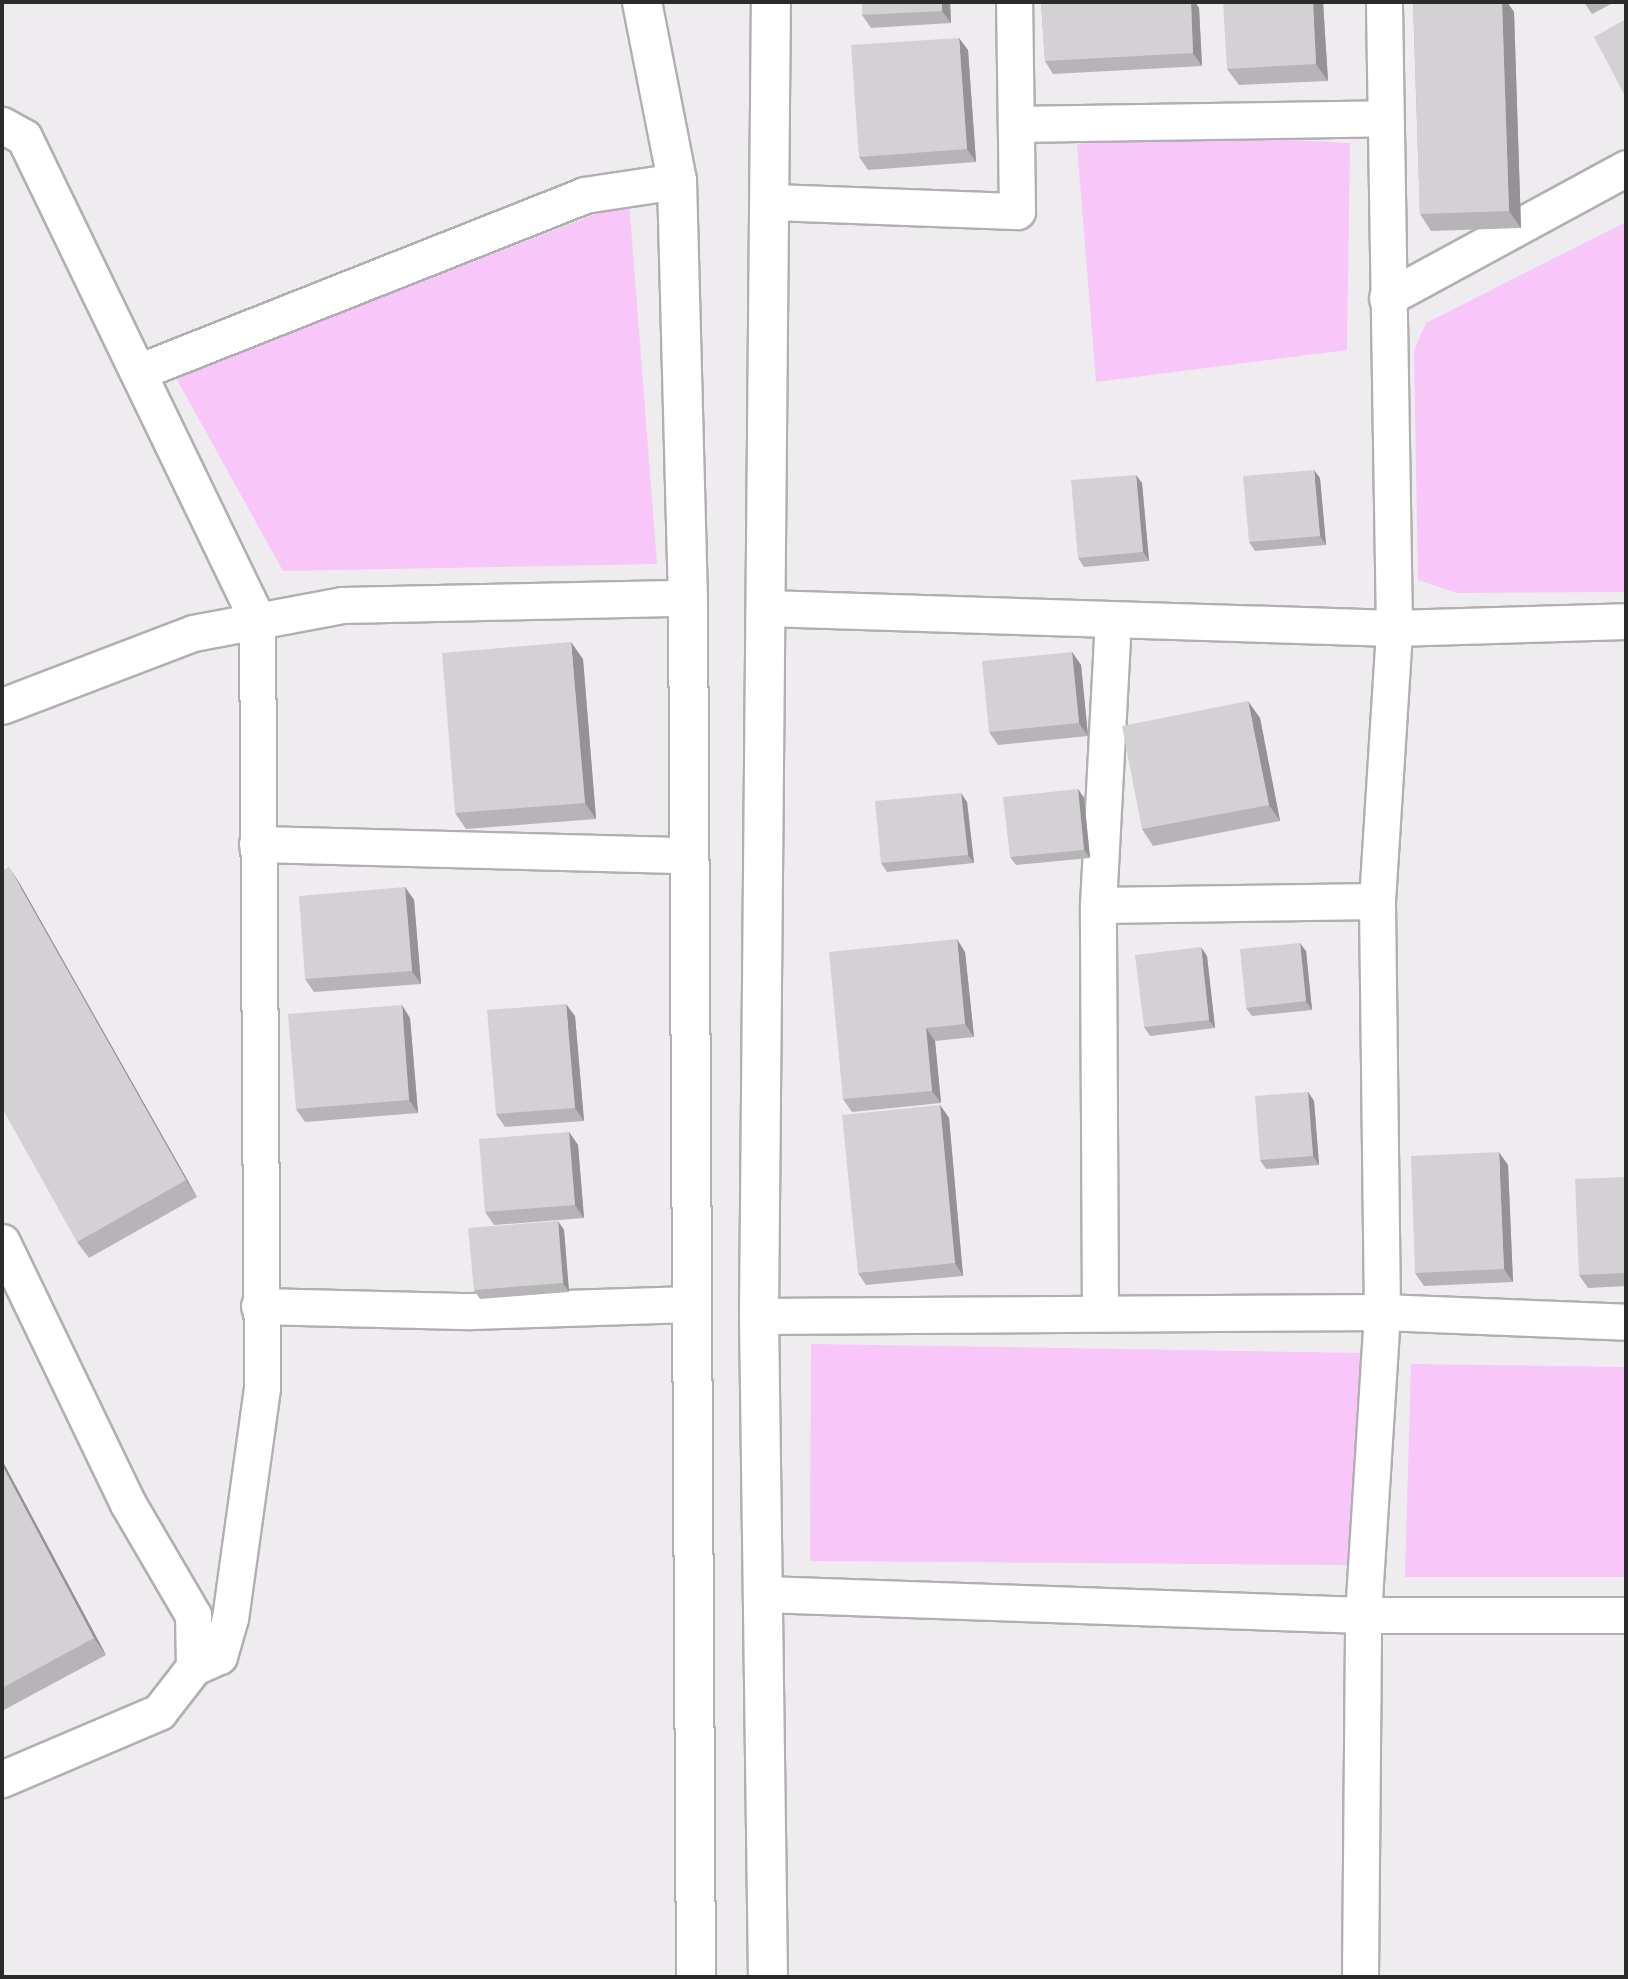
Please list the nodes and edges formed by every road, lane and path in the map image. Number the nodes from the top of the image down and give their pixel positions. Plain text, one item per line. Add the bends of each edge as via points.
1 (642, 2) edge
2 (771, 2) edge
3 (1014, 2) edge
4 (1384, 2) edge
5 (1385, 118) junction
6 (1016, 124) junction
7 (2, 125) edge
8 (1626, 168) edge
9 (677, 181) junction
10 (770, 202) junction
11 (1387, 298) junction
12 (138, 372) junction
13 (688, 598) junction
14 (766, 608) junction
15 (257, 619) junction
16 (1113, 619) junction
17 (1626, 621) edge
18 (1394, 628) junction
19 (2, 706) edge
20 (257, 844) junction
21 (688, 855) junction
22 (1377, 901) junction
23 (1098, 905) junction
24 (2, 1242) edge
25 (691, 1304) junction
26 (259, 1306) junction
27 (1382, 1312) junction
28 (1100, 1313) junction
29 (759, 1315) junction
30 (1626, 1322) edge
31 (764, 1594) junction
32 (1363, 1615) junction
33 (1626, 1615) edge
34 (194, 1667) junction
35 (2, 1779) edge
36 (696, 1977) edge
37 (768, 1977) edge
38 (1360, 1977) edge

1 - 9 main road
2 - 10 main road
3 - 6 street
4 - 5 street
5 - 6 street
5 - 11 street
6 - 10 street via 1017,211
7 - 12 street via 24,137
8 - 11 street
9 - 12 street via 584,195
9 - 13 main road
10 - 14 main road
11 - 18 street
12 - 15 street
13 - 15 street via 342,605
13 - 21 main road
14 - 16 street
14 - 29 main road
15 - 19 street via 193,633
15 - 20 street
16 - 18 street
16 - 23 street
17 - 18 street
18 - 22 street
20 - 21 street
20 - 26 street
21 - 25 main road
22 - 23 street
22 - 27 street
23 - 28 street
24 - 34 street via 127,1502 193,1615
25 - 26 street via 471,1311
25 - 36 main road
26 - 34 street via 262,1388 229,1618 219,1656
27 - 28 street
27 - 30 street
27 - 32 street
28 - 29 street
29 - 31 main road
31 - 32 street
31 - 37 main road
32 - 33 street
32 - 38 street
34 - 35 street via 159,1712

